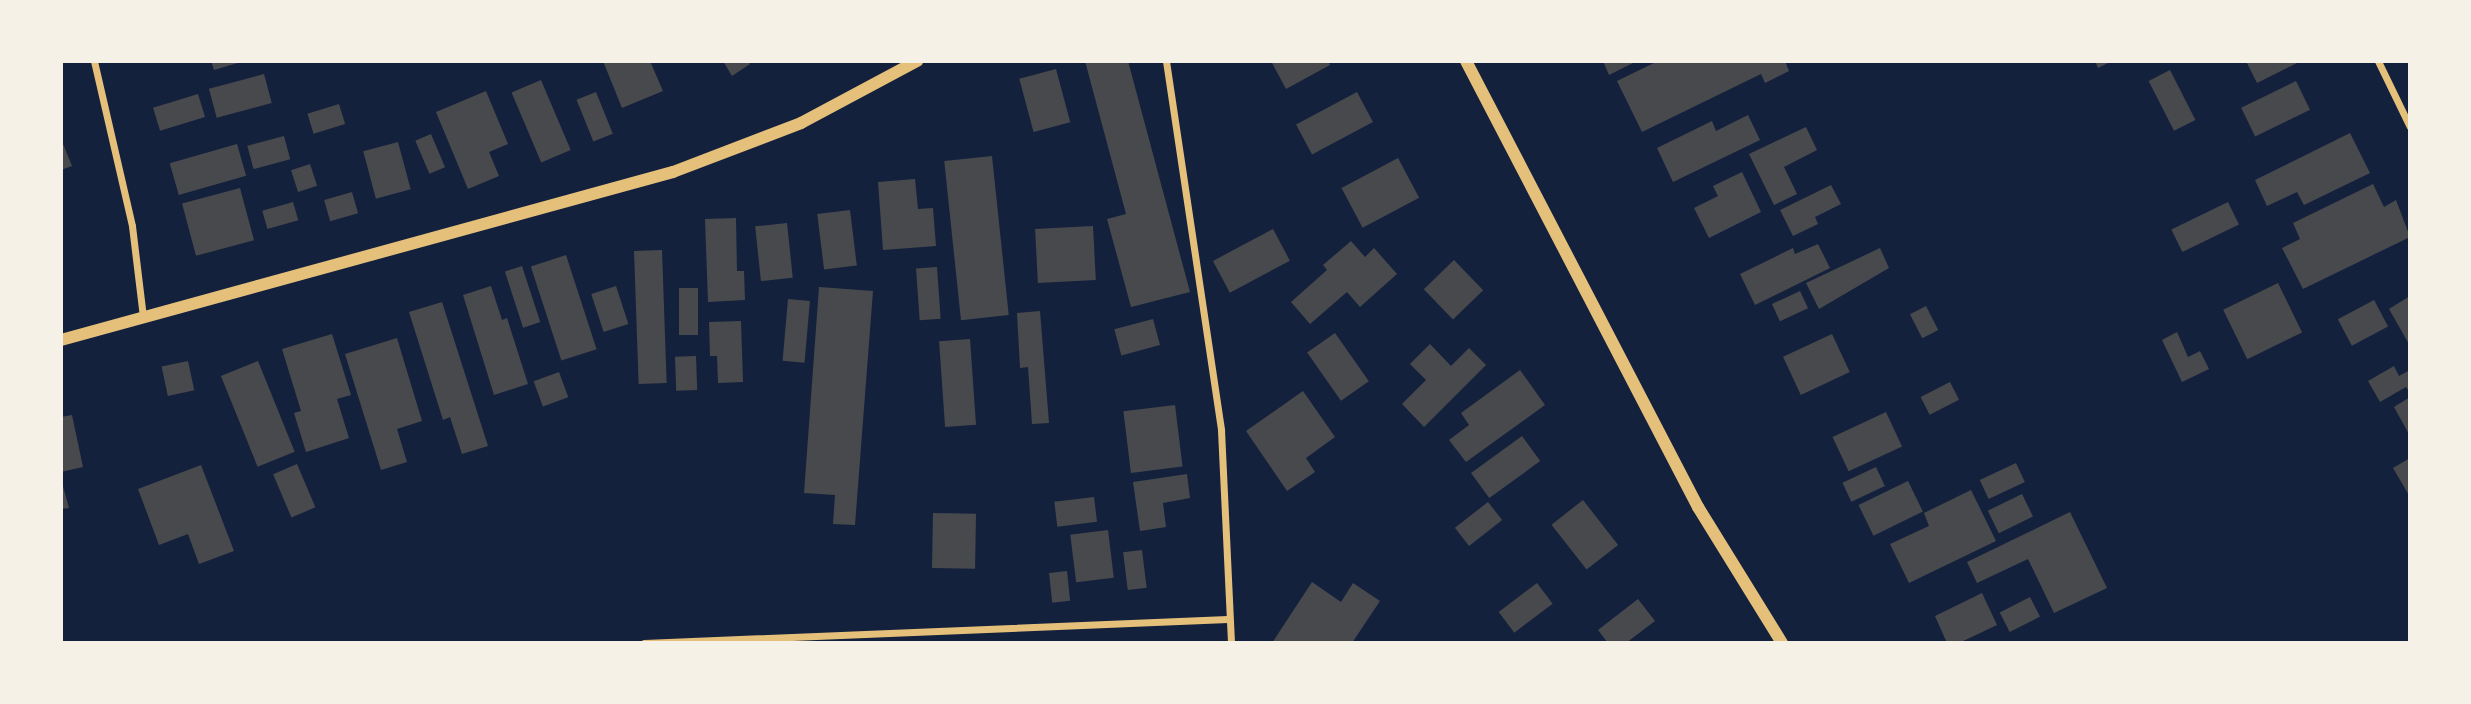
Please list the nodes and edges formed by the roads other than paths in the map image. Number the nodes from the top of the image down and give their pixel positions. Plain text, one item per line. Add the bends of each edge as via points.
1 (94, 61) edge
2 (917, 61) edge
3 (1167, 61) edge
4 (1466, 61) edge
5 (2378, 61) edge
6 (2410, 127) edge
7 (143, 317) junction
8 (61, 340) edge
9 (1228, 620) junction
10 (644, 643) edge
11 (1231, 643) edge
12 (1782, 643) edge

1 - 7 street via 131,226
2 - 7 street via 801,123 673,172
3 - 9 street via 1221,430
4 - 12 street via 1678,471
5 - 6 street
7 - 8 street
9 - 10 street
9 - 11 street

